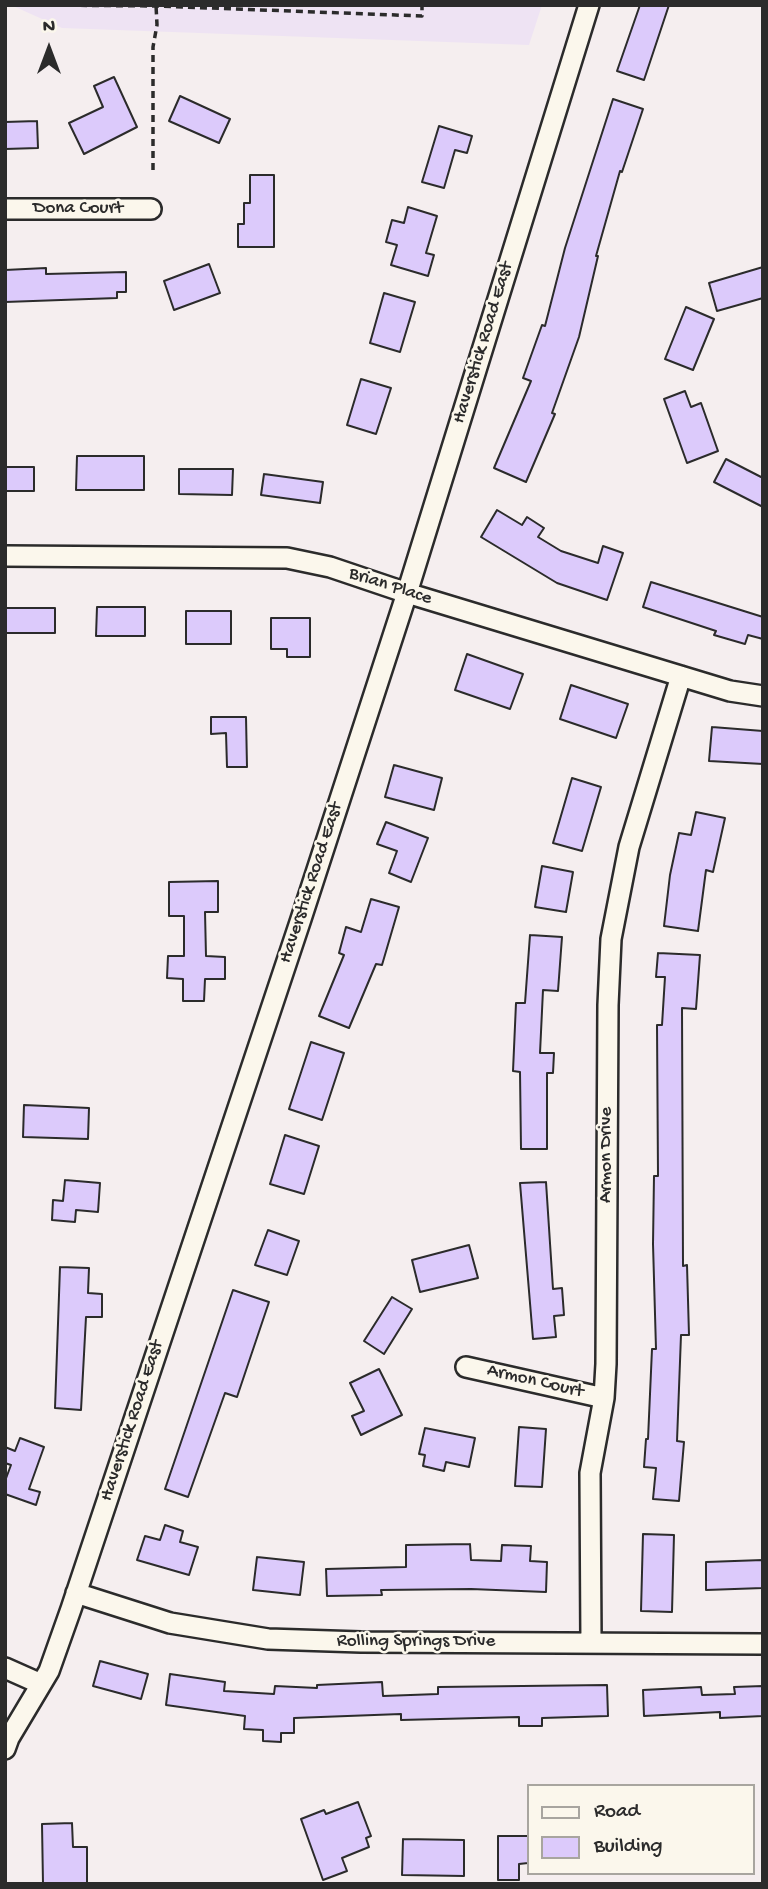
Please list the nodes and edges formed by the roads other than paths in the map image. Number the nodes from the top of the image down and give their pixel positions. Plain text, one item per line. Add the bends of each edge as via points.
1 (589, 5) edge
2 (5, 209) edge
3 (151, 209) dead end
4 (5, 556) edge
5 (407, 593) junction
6 (681, 676) junction
7 (763, 696) edge
8 (466, 1367) dead end
9 (604, 1398) junction
10 (76, 1593) junction
11 (591, 1643) junction
12 (763, 1644) edge
13 (5, 1668) edge
14 (41, 1684) junction
15 (5, 1749) edge

1 - 5 street, Haverstick Road East
2 - 3 street, Dona Court
4 - 5 street, Brian Place via 287,558
5 - 6 street, Brian Place
5 - 10 street, Haverstick Road East
6 - 7 street, Brian Place
6 - 9 street, Armon Drive via 629,847 611,939
8 - 9 street, Armon Court
9 - 11 street, Armon Drive via 590,1473
10 - 11 street, Rolling Springs Drive via 170,1623 268,1639
10 - 14 street, Haverstick Road East
11 - 12 street, Rolling Springs Drive
13 - 14 street
14 - 15 street, Haverstick Road East

